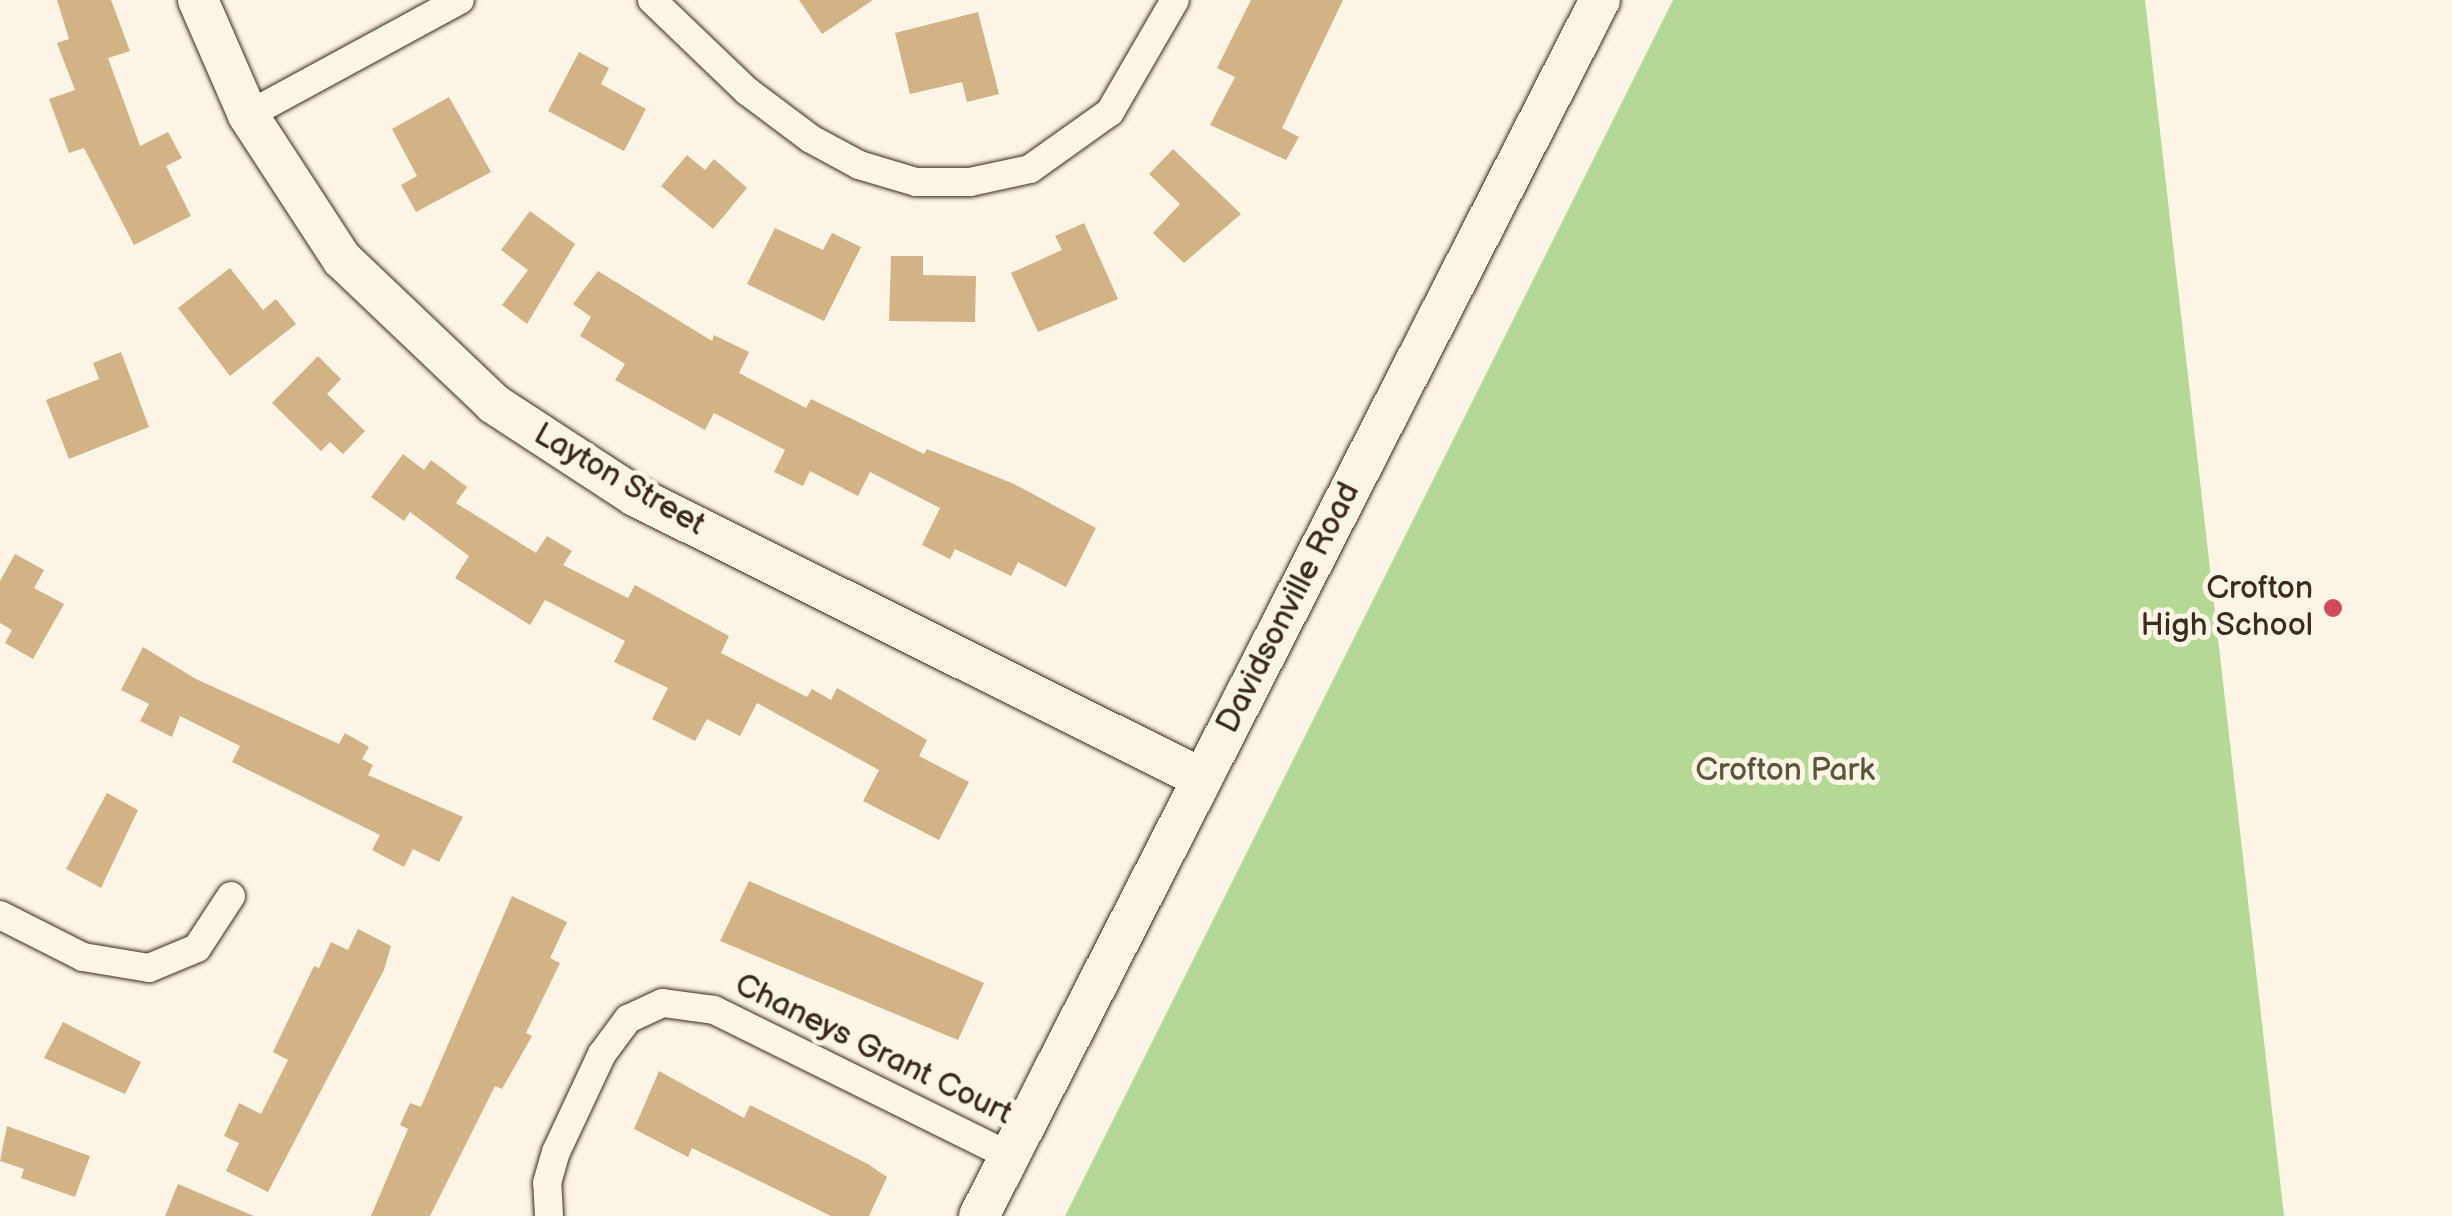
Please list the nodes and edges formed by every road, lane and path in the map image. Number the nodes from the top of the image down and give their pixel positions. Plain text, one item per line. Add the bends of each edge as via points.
1 (198, 0) edge
2 (460, 0) edge
3 (653, 0) edge
4 (1175, 0) edge
5 (1600, 0) edge
6 (248, 115) junction
7 (1201, 778) junction
8 (232, 896) dead end
9 (0, 915) edge
10 (1010, 1156) junction
11 (549, 1216) edge
12 (979, 1216) edge

1 - 6 main road, Layton Street
2 - 6 street
3 - 4 street via 747,91 810,139 859,165 916,182 970,182 1030,170 1110,112
5 - 7 main road, Davidsonville Road
6 - 7 main road, Layton Street via 342,259 424,344 566,455
7 - 10 main road, Davidsonville Road
8 - 9 street via 197,948 149,968 83,957
10 - 11 street, Chaneys Grant Court via 714,1010 664,1003 628,1019 602,1054 556,1152
10 - 12 main road, Davidsonville Road

